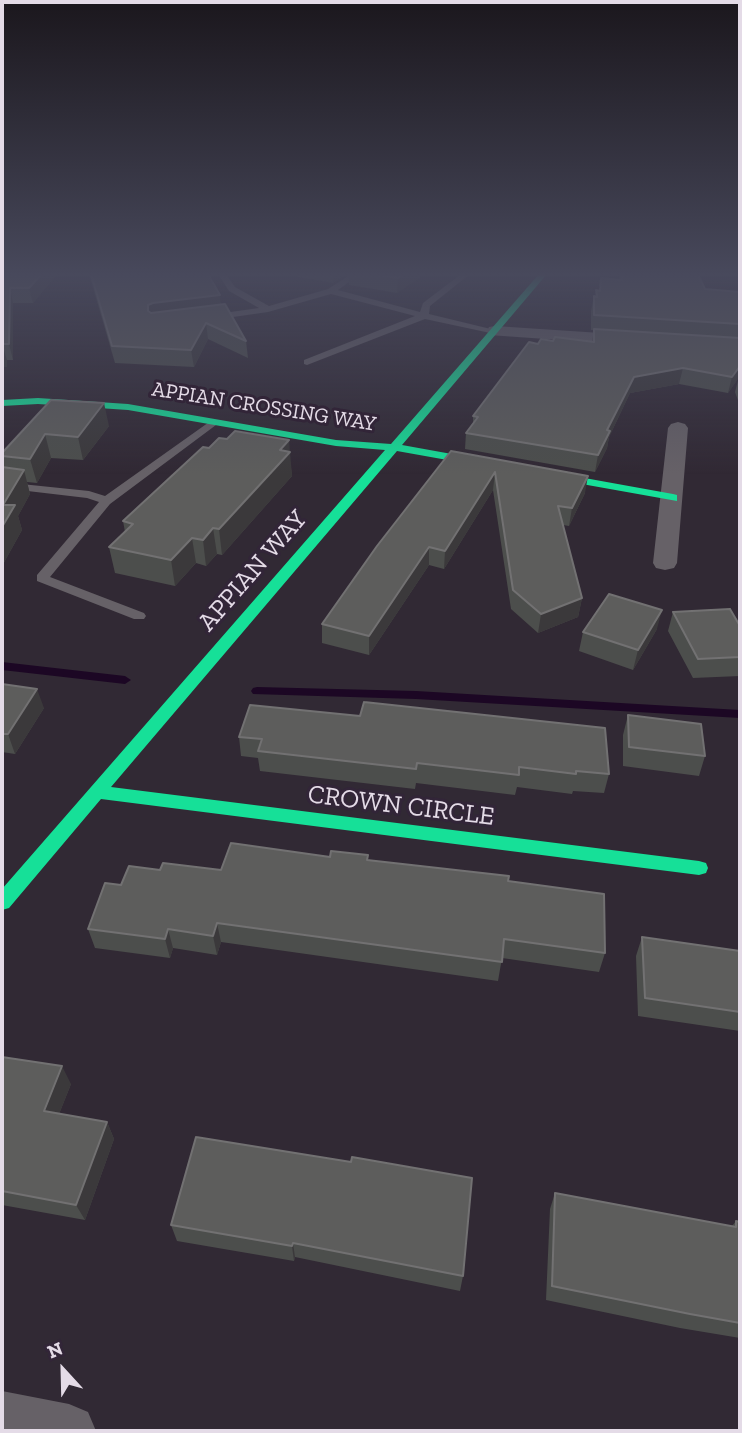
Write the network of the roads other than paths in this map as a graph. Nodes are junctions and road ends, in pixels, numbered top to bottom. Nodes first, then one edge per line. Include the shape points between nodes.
1 (361, 341) edge
2 (486, 341) edge
3 (307, 362) dead end
4 (2, 403) edge
5 (212, 424) junction
6 (678, 428) dead end
7 (393, 447) junction
8 (2, 485) edge
9 (673, 498) junction
10 (106, 501) junction
11 (665, 563) dead end
12 (139, 616) dead end
13 (98, 792) junction
14 (699, 868) dead end
15 (2, 902) edge
16 (2, 1418) edge
17 (69, 1431) edge

1 - 3 lane
2 - 7 street, APPIAN WAY
4 - 5 street, APPIAN CROSSING WAY via 128,407
5 - 7 street, APPIAN CROSSING WAY
5 - 10 lane
6 - 9 street
7 - 9 street, APPIAN CROSSING WAY
7 - 13 street, APPIAN WAY
8 - 10 lane
9 - 11 street
10 - 12 lane via 42,578
13 - 14 street, CROWN CIRCLE
13 - 15 street, APPIAN WAY
16 - 17 street

